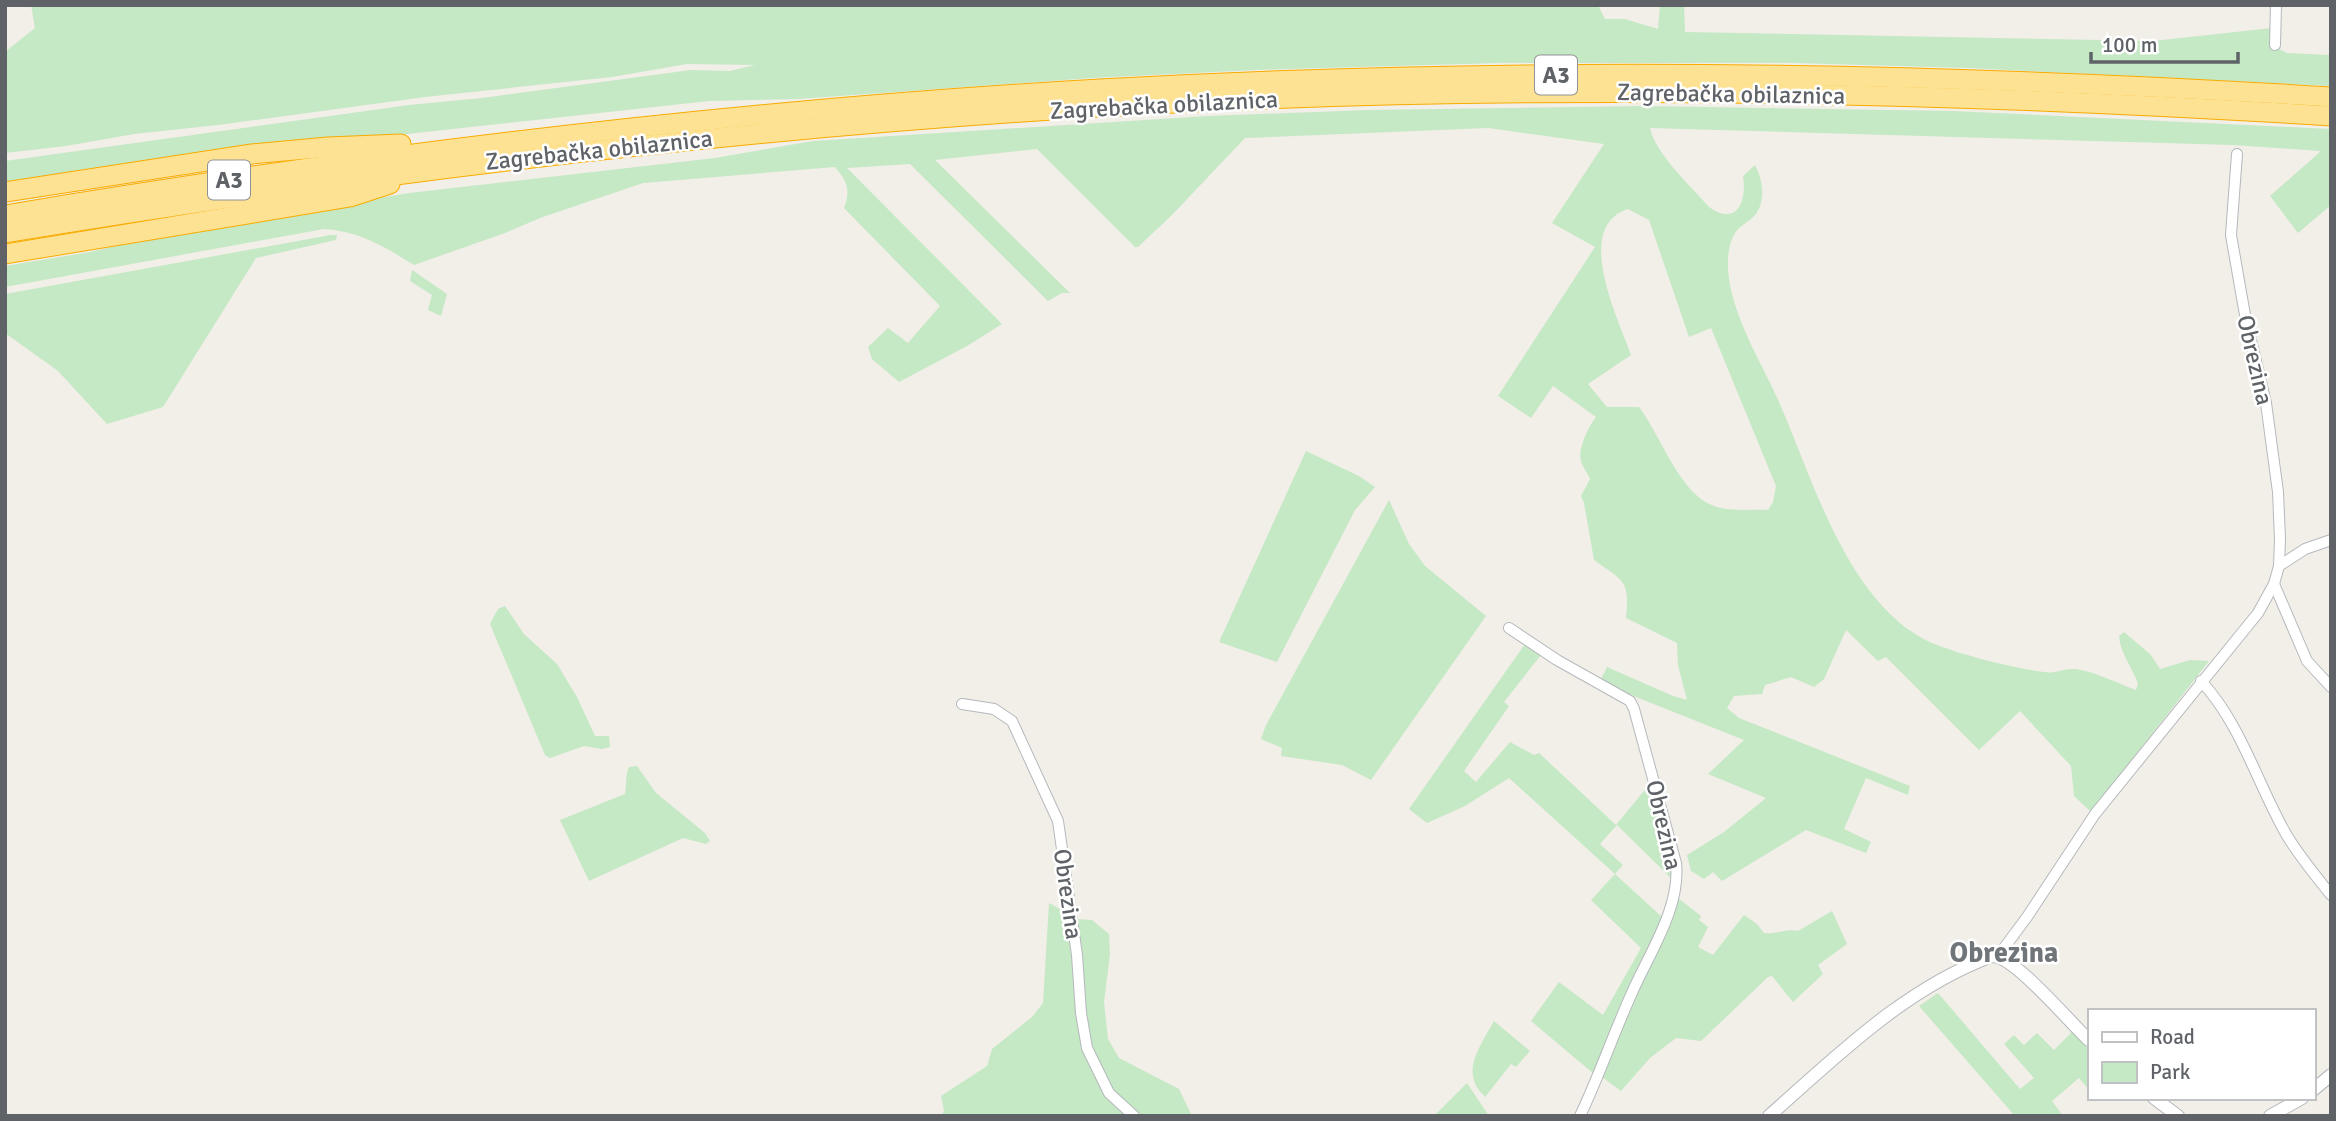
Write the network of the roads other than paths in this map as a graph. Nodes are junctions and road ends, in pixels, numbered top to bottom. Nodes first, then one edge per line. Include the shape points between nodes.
1 (2276, 5) edge
2 (2275, 45) dead end
3 (2331, 97) edge
4 (2331, 116) edge
5 (452, 148) junction
6 (2237, 154) dead end
7 (418, 171) junction
8 (6, 192) edge
9 (5, 215) edge
10 (5, 233) edge
11 (5, 254) edge
12 (2331, 540) edge
13 (2279, 566) junction
14 (2274, 584) junction
15 (1509, 628) dead end
16 (2201, 681) junction
17 (2331, 687) edge
18 (962, 704) dead end
19 (2331, 895) edge
20 (1998, 956) junction
21 (2088, 1039) edge
22 (2331, 1075) edge
23 (2315, 1088) edge
24 (2157, 1100) edge
25 (2298, 1100) edge
26 (1134, 1116) edge
27 (1580, 1116) edge
28 (1769, 1116) edge
29 (2178, 1116) edge
30 (2270, 1116) edge

1 - 2 street
3 - 5 highway, Zagrebačka obilaznica / A3 via 1837,76 1443,76 954,99
4 - 7 highway, Zagrebačka obilaznica / A3 via 1840,94 1469,93 951,117 597,149
5 - 8 highway via 437,141 328,146
5 - 9 highway, Zagrebačka obilaznica / A3
6 - 13 street, Obrezina via 2231,235 2273,445
7 - 10 highway, Zagrebačka obilaznica / A3
7 - 11 highway via 408,181 350,197
12 - 13 street
13 - 14 street, Obrezina
14 - 16 street, Obrezina via 2258,613
14 - 17 street via 2307,661
15 - 27 street, Obrezina via 1630,701 1678,876 1663,925
16 - 19 street via 2239,736 2285,833
16 - 20 street, Obrezina via 2095,814
18 - 26 street, Obrezina via 994,709 1012,721 1058,821 1087,1048 1109,1093
20 - 21 street via 2030,980
20 - 28 street via 1922,989
22 - 23 street
24 - 29 street
25 - 30 street

